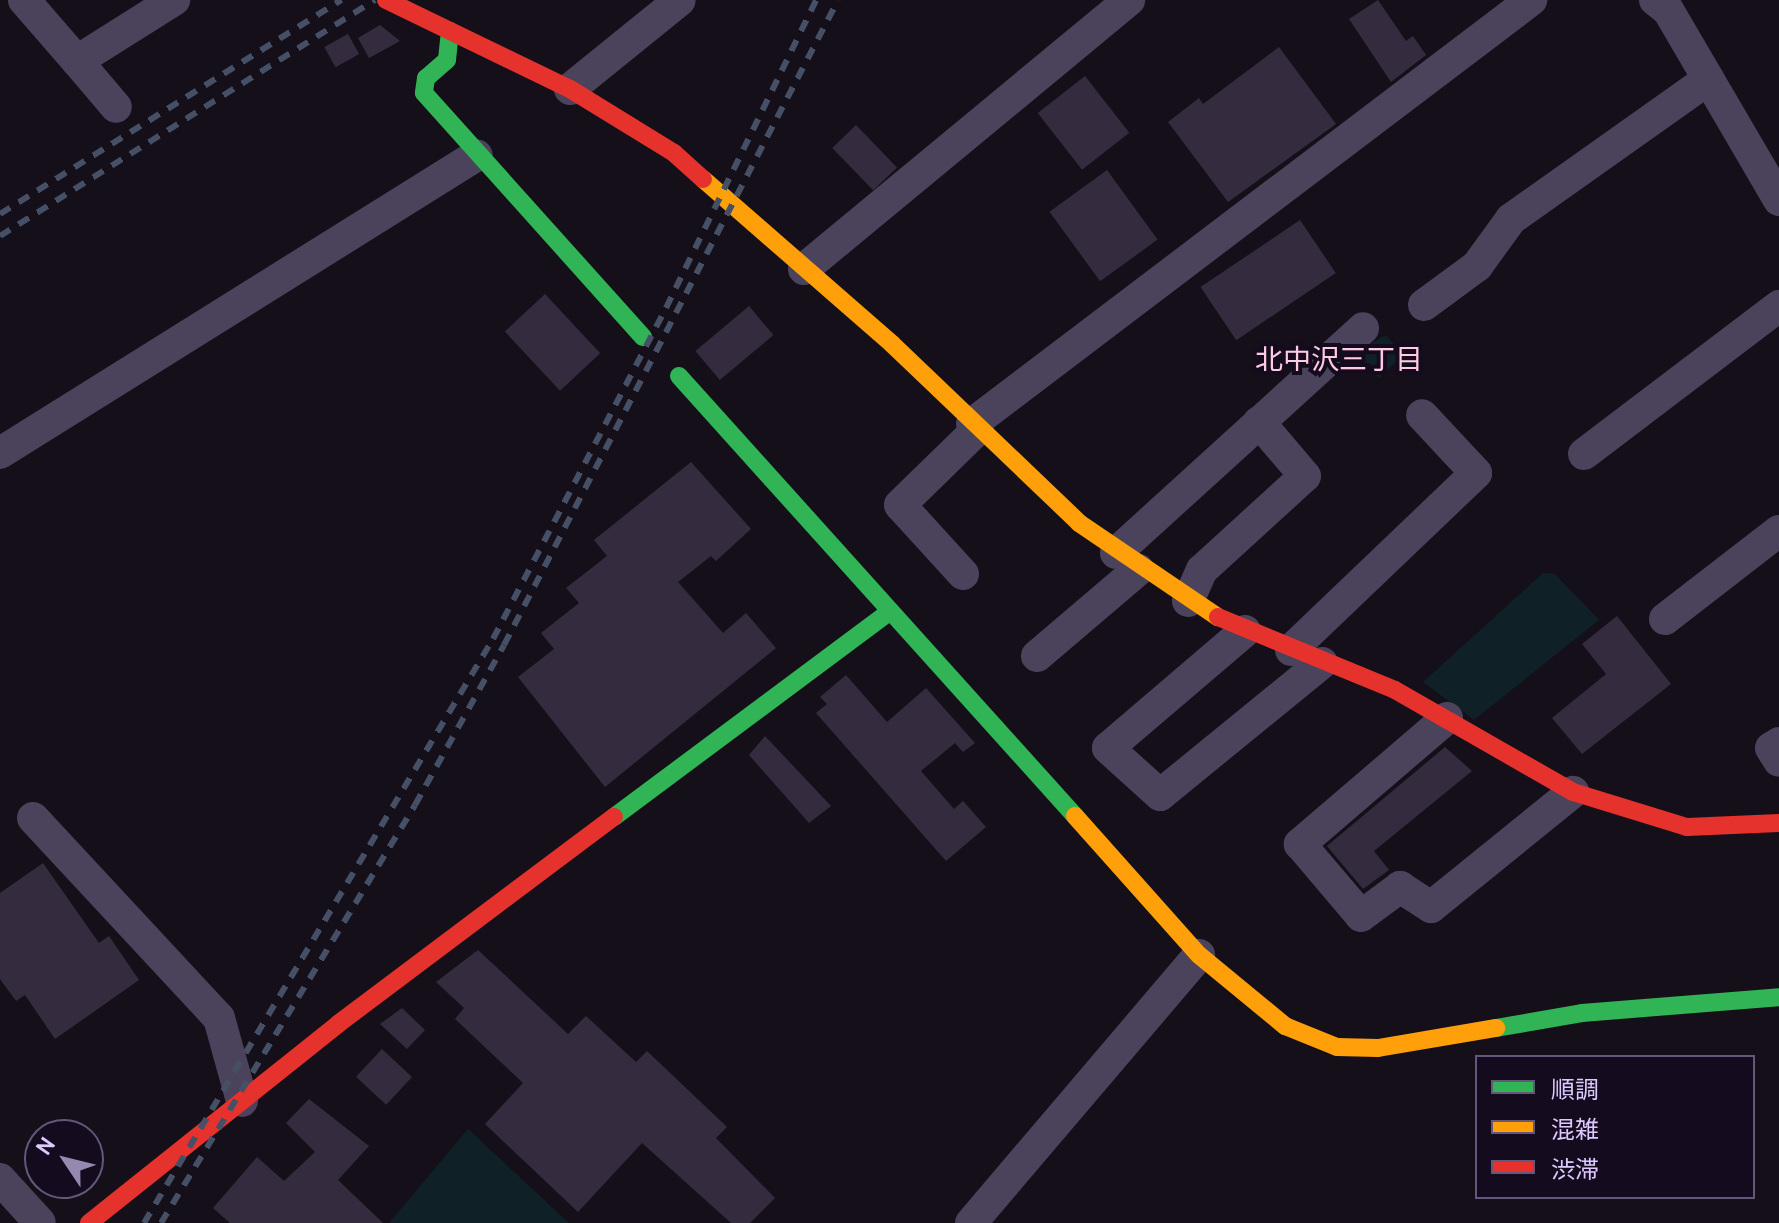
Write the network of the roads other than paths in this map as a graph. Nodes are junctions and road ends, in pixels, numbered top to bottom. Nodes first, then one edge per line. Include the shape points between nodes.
1 (24, 0) edge
2 (174, 0) edge
3 (386, 0) edge
4 (680, 0) edge
5 (1129, 0) edge
6 (1531, 0) edge
7 (1655, 0) edge
8 (450, 31) junction
9 (77, 61) junction
10 (1709, 79) junction
11 (570, 89) junction
12 (116, 107) dead end
13 (477, 155) junction
14 (1779, 200) edge
15 (804, 269) junction
16 (1424, 305) dead end
17 (1779, 306) edge
18 (1363, 328) dead end
19 (643, 337) dead end
20 (679, 376) dead end
21 (1422, 415) dead end
22 (1259, 422) junction
23 (975, 427) junction
24 (0, 453) edge
25 (1584, 454) dead end
26 (1779, 531) edge
27 (1127, 561) junction
28 (963, 574) dead end
29 (1188, 601) junction
30 (890, 611) junction
31 (1665, 619) dead end
32 (1245, 631) junction
33 (1291, 650) junction
34 (1037, 656) dead end
35 (1322, 663) junction
36 (1447, 718) junction
37 (1779, 743) edge
38 (1779, 761) edge
39 (1573, 792) junction
40 (33, 818) dead end
41 (1779, 823) edge
42 (1199, 955) junction
43 (1779, 997) edge
44 (242, 1101) junction
45 (0, 1179) edge
46 (40, 1223) edge
47 (89, 1223) edge
48 (971, 1223) edge

1 - 9 street
2 - 9 street
3 - 8 street
4 - 11 street
5 - 15 street
6 - 23 street
7 - 10 street via 1668,10
8 - 11 street
8 - 13 street via 447,60 426,78 424,93
9 - 12 street
10 - 14 street
10 - 16 street via 1511,219 1477,266
11 - 15 street via 674,153
13 - 19 street
13 - 24 street
15 - 23 street
17 - 25 street
18 - 22 street
20 - 30 street
21 - 33 street via 1476,473
22 - 27 street
22 - 29 street via 1305,476 1202,570
23 - 27 street
23 - 28 street via 900,505
26 - 31 street
27 - 29 street
27 - 34 street
29 - 32 street
30 - 42 street
30 - 44 street
32 - 33 street
32 - 35 street via 1108,748 1160,795
33 - 35 street
35 - 36 street
36 - 39 street
36 - 39 street via 1300,844 1361,916 1400,887 1431,907
37 - 38 street via 1771,748
39 - 41 street via 1687,827
40 - 44 street via 219,1018
42 - 43 street via 1285,1026 1337,1047 1439,1042 1582,1013
42 - 48 street
44 - 47 street
45 - 46 street

